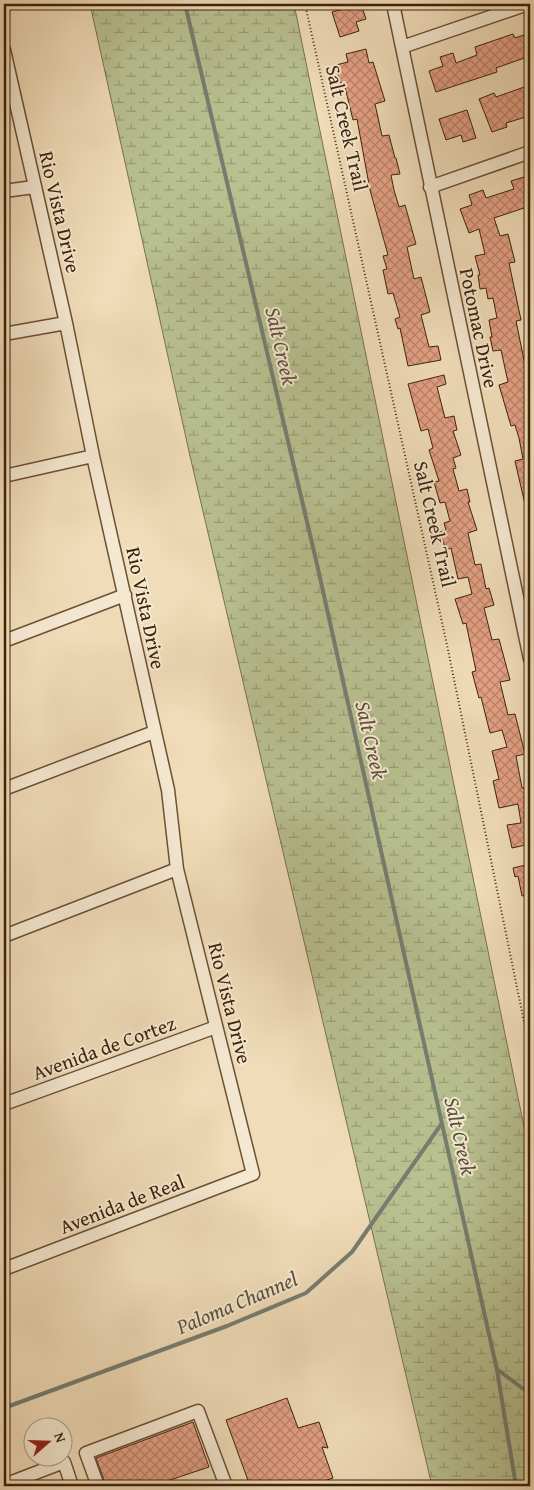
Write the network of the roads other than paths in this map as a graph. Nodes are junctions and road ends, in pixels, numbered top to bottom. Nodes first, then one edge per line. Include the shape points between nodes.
1 (393, 4) edge
2 (528, 4) edge
3 (402, 47) junction
4 (4, 50) edge
5 (530, 152) edge
6 (34, 187) junction
7 (430, 187) junction
8 (4, 191) edge
9 (66, 323) junction
10 (4, 334) edge
11 (93, 456) junction
12 (4, 476) edge
13 (125, 596) junction
14 (4, 641) edge
15 (530, 659) edge
16 (154, 732) junction
17 (4, 789) edge
18 (177, 869) junction
19 (4, 936) edge
20 (216, 1027) junction
21 (4, 1104) edge
22 (253, 1174) joint
23 (4, 1269) edge
24 (4, 1485) edge
25 (221, 1485) edge
26 (72, 1486) edge
27 (98, 1486) edge

1 - 3 street, Potomac Drive
2 - 3 street
3 - 7 street, Potomac Drive
4 - 6 street, Rio Vista Drive
5 - 7 street
6 - 8 street
6 - 9 street, Rio Vista Drive
7 - 15 street, Potomac Drive
9 - 10 street
9 - 11 street, Rio Vista Drive
11 - 12 street
11 - 13 street, Rio Vista Drive
13 - 14 street
13 - 16 street, Rio Vista Drive
16 - 17 street
16 - 18 street, Rio Vista Drive via 168,790
18 - 19 street
18 - 20 street, Rio Vista Drive
20 - 21 street, Avenida de Cortez
20 - 22 street, Rio Vista Drive
22 - 23 street, Avenida de Real
24 - 26 street via 64,1462
25 - 27 street via 198,1411 86,1453

